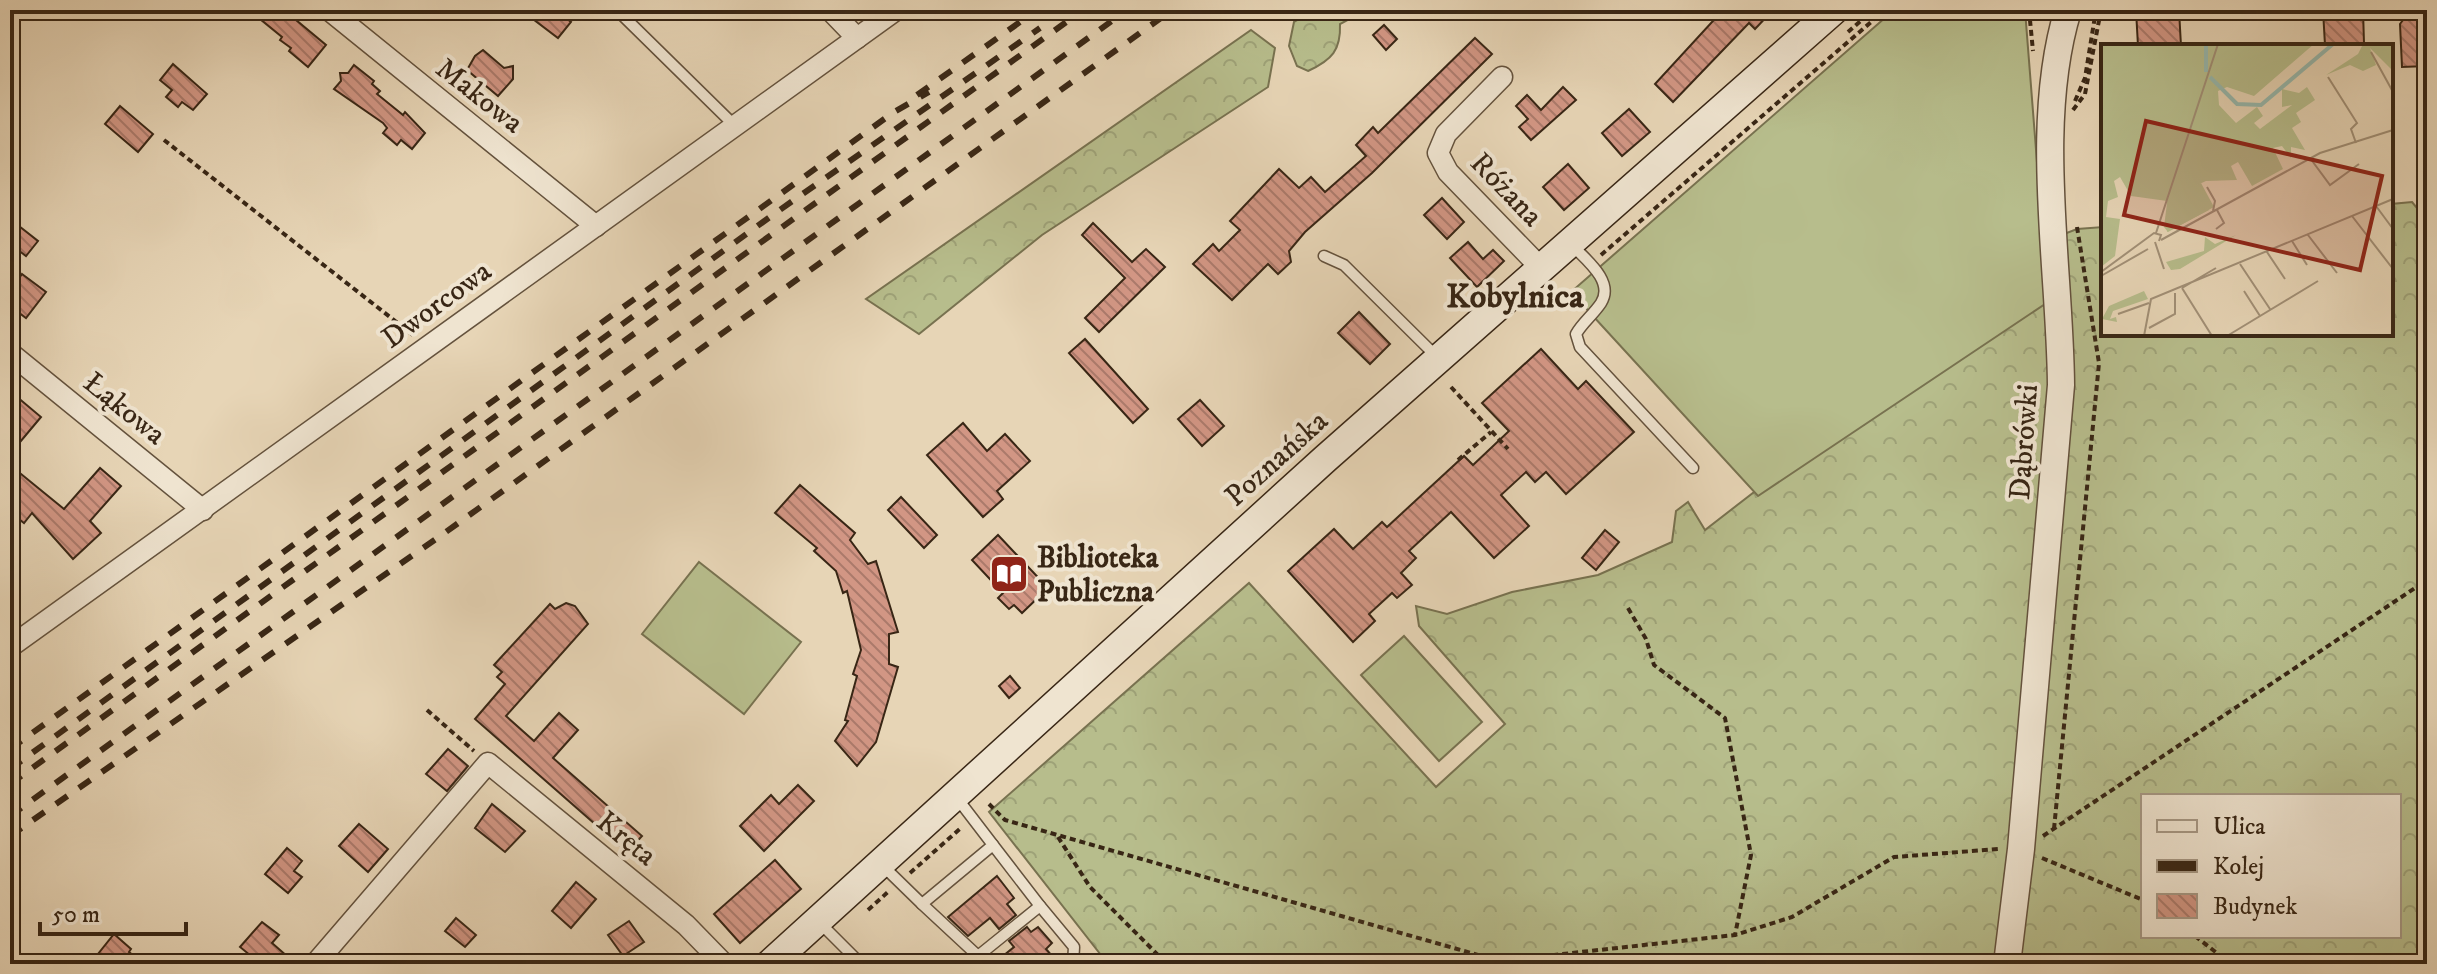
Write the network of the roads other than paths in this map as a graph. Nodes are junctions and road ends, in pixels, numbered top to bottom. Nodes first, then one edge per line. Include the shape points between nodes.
1 (329, 10) edge
2 (617, 10) edge
3 (830, 10) edge
4 (896, 10) edge
5 (1834, 10) edge
6 (2054, 10) edge
7 (2068, 10) edge
8 (857, 38) junction
9 (2058, 39) junction
10 (1502, 77) dead end
11 (735, 126) junction
12 (596, 226) junction
13 (1570, 242) junction
14 (1324, 256) dead end
15 (1541, 268) junction
16 (10, 353) edge
17 (1439, 359) junction
18 (1693, 468) dead end
19 (203, 510) junction
20 (10, 647) edge
21 (955, 795) junction
22 (993, 845) junction
23 (890, 873) junction
24 (922, 904) junction
25 (1040, 906) junction
26 (817, 920) junction
27 (978, 956) junction
28 (315, 964) edge
29 (724, 964) edge
30 (770, 964) edge
31 (861, 964) edge
32 (986, 964) edge
33 (1073, 964) edge
34 (2007, 964) edge

1 - 12 street, Makowa
2 - 11 lane
3 - 8 street
4 - 8 street, Dworcowa
5 - 13 main road, Poznańska
6 - 9 street, Dąbrówki
7 - 9 street, Dąbrówki
8 - 11 street, Dworcowa
9 - 34 street, Dąbrówki via 2050,134 2061,385
10 - 15 street, Różana via 1446,134 1438,153 1448,172
11 - 12 street, Dworcowa
12 - 19 street, Dworcowa
13 - 15 main road, Poznańska
13 - 18 lane via 1605,288 1604,299 1576,334 1580,347
14 - 17 lane via 1344,265
15 - 17 main road, Poznańska
16 - 19 street, Łąkowa
17 - 21 main road, Poznańska
19 - 20 street, Dworcowa
21 - 22 lane
21 - 23 main road, Poznańska
22 - 24 lane
22 - 25 lane
23 - 24 lane
23 - 26 main road, Poznańska
24 - 27 lane
25 - 27 lane
25 - 33 lane via 1074,947
26 - 30 main road, Poznańska
26 - 31 lane
27 - 32 lane
28 - 29 street, Kręta via 488,763 686,925

